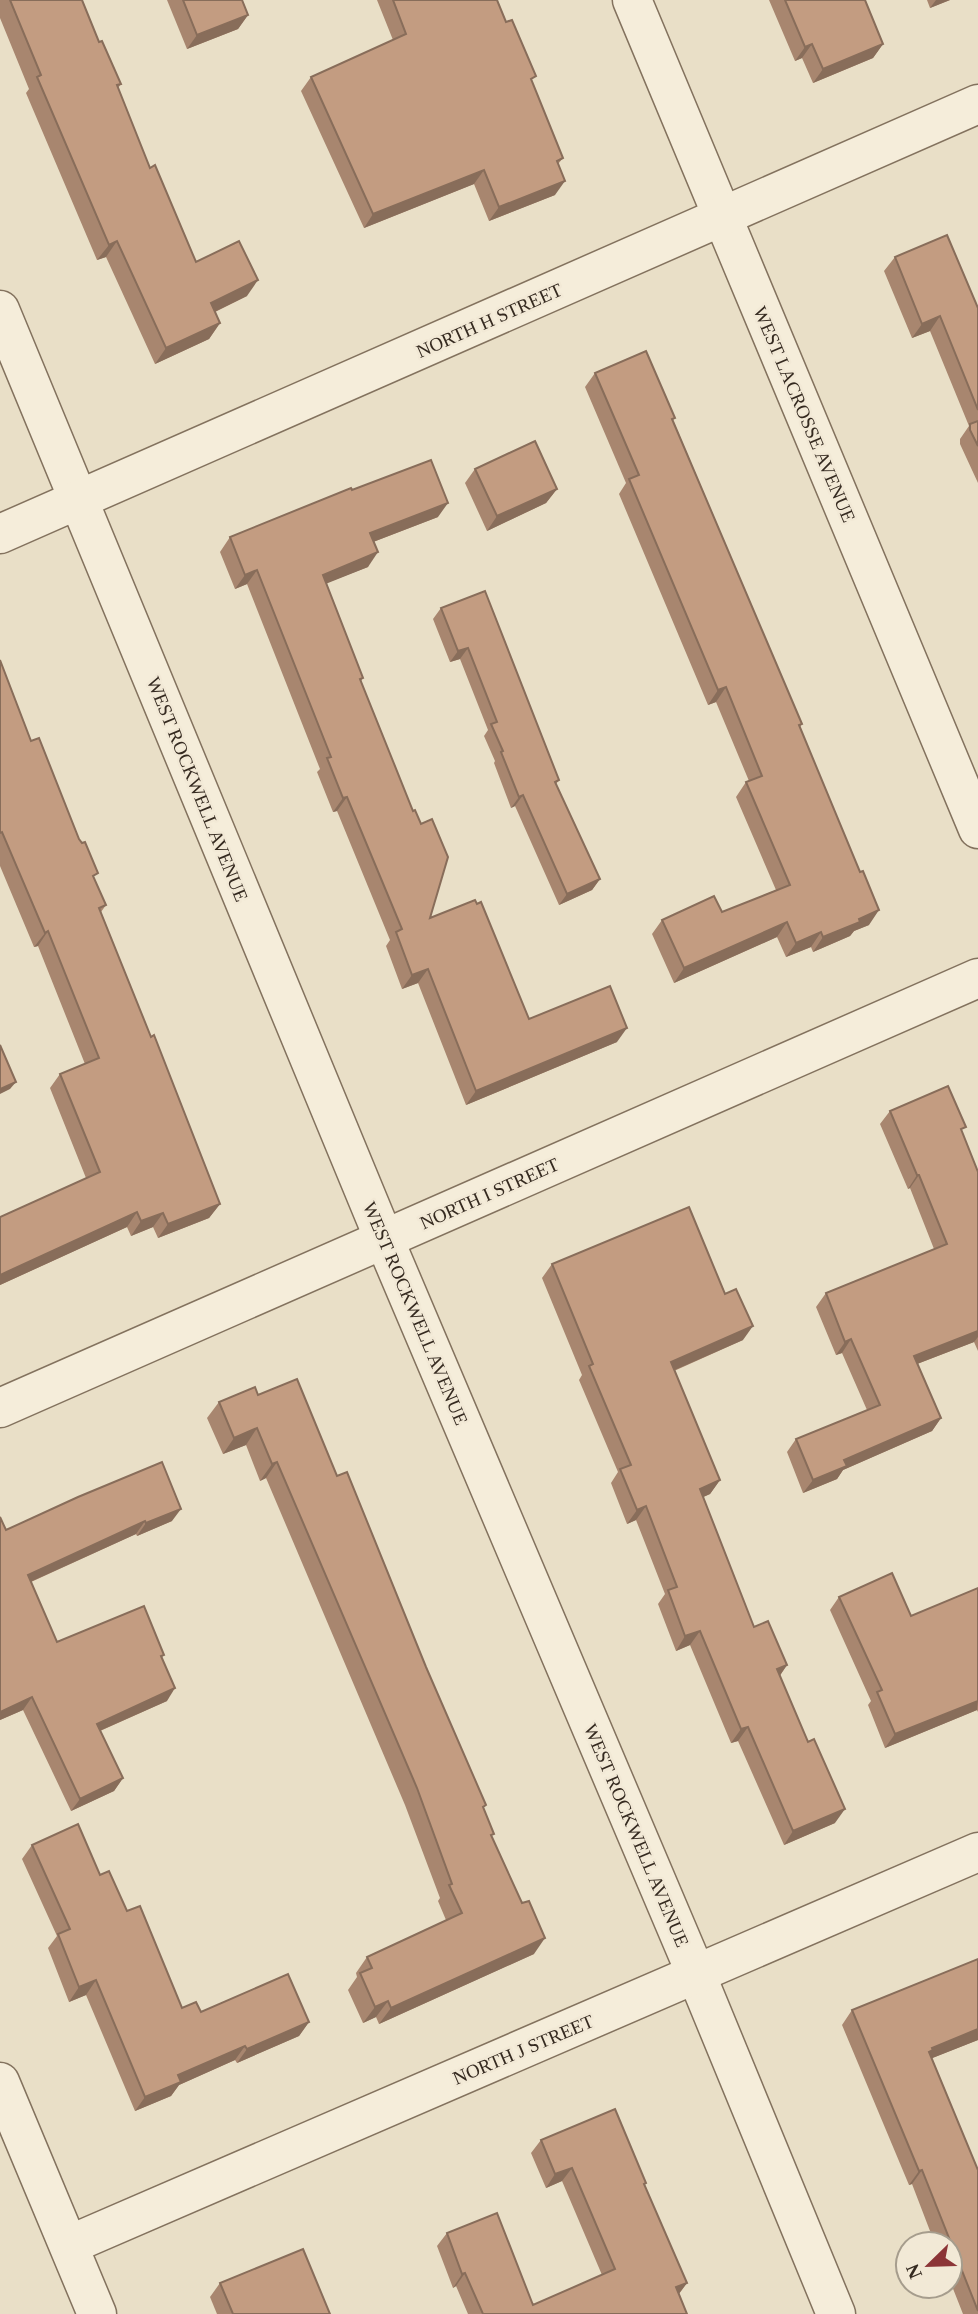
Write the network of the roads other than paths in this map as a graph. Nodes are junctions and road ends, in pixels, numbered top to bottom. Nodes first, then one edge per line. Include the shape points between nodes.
1 (632, 0) edge
2 (978, 104) edge
3 (723, 218) junction
4 (0, 310) edge
5 (79, 500) junction
6 (0, 534) edge
7 (978, 829) edge
8 (978, 978) edge
9 (384, 1239) junction
10 (0, 1408) edge
11 (978, 1852) edge
12 (696, 1974) junction
13 (0, 2082) edge
14 (69, 2245) junction
15 (97, 2314) edge
16 (836, 2314) edge

1 - 3 street, WEST LACROSSE AVENUE
2 - 3 street, NORTH H STREET
3 - 5 street, NORTH H STREET
3 - 7 street, WEST LACROSSE AVENUE
4 - 5 street, WEST ROCKWELL AVENUE
5 - 6 street, NORTH H STREET
5 - 9 street, WEST ROCKWELL AVENUE
8 - 9 street, NORTH I STREET
9 - 10 street, NORTH I STREET
9 - 12 street, WEST ROCKWELL AVENUE
11 - 12 street, NORTH J STREET
12 - 14 street, NORTH J STREET
12 - 16 street, WEST ROCKWELL AVENUE
13 - 14 street
14 - 15 street

